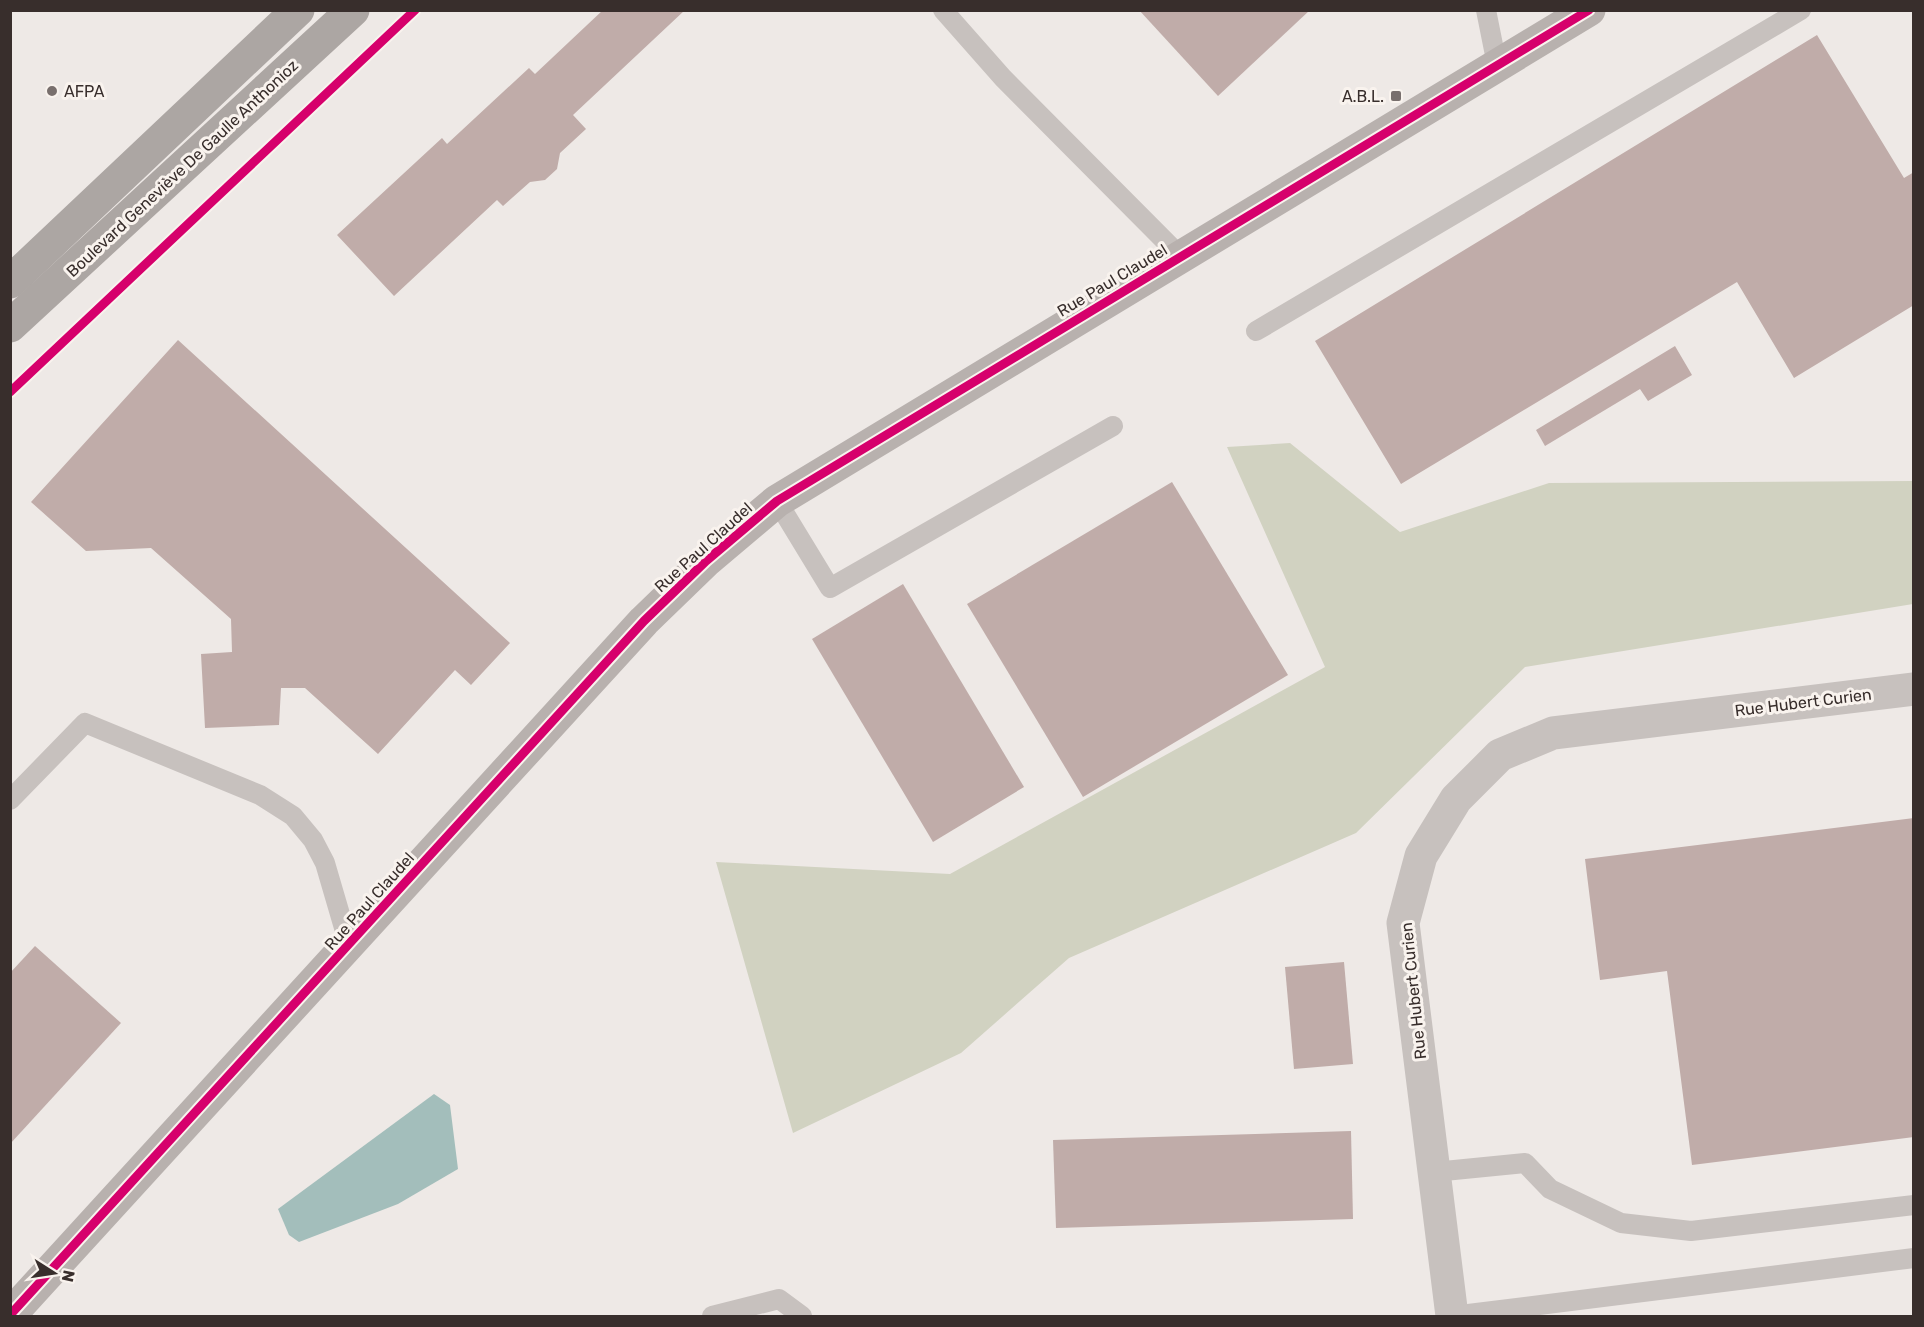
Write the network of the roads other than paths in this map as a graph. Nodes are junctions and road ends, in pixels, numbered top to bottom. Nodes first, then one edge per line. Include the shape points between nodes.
1 (298, 10) edge
2 (353, 10) edge
3 (943, 10) edge
4 (1486, 10) edge
5 (1589, 10) edge
6 (1801, 10) edge
7 (1497, 65) junction
8 (1180, 256) junction
9 (10, 282) edge
10 (10, 326) edge
11 (1256, 331) dead end
12 (1113, 426) dead end
13 (777, 501) junction
14 (1914, 689) edge
15 (10, 800) edge
16 (349, 945) junction
17 (1434, 1172) junction
18 (1914, 1205) edge
19 (1914, 1258) edge
20 (10, 1315) edge
21 (1452, 1316) edge
22 (712, 1317) edge
23 (802, 1317) edge

1 - 9 main road, Boulevard Geneviève De Gaulle Anthonioz
2 - 10 main road, Boulevard Geneviève De Gaulle Anthonioz
3 - 8 lane via 1003,78
4 - 7 lane
5 - 7 street, Rue Paul Claudel
6 - 11 lane
7 - 8 street, Rue Paul Claudel
8 - 13 street, Rue Paul Claudel
12 - 13 lane via 830,588
13 - 16 street, Rue Paul Claudel via 706,561 644,621
14 - 17 street, Rue Hubert Curien via 1552,733 1500,755 1456,799 1420,856 1403,923
15 - 16 lane via 85,723 260,795 293,816 313,840 325,863
16 - 20 street, Rue Paul Claudel
17 - 18 lane via 1524,1163 1550,1189 1621,1224 1691,1231
17 - 21 street, Rue Hubert Curien
19 - 21 lane
22 - 23 lane via 779,1299

